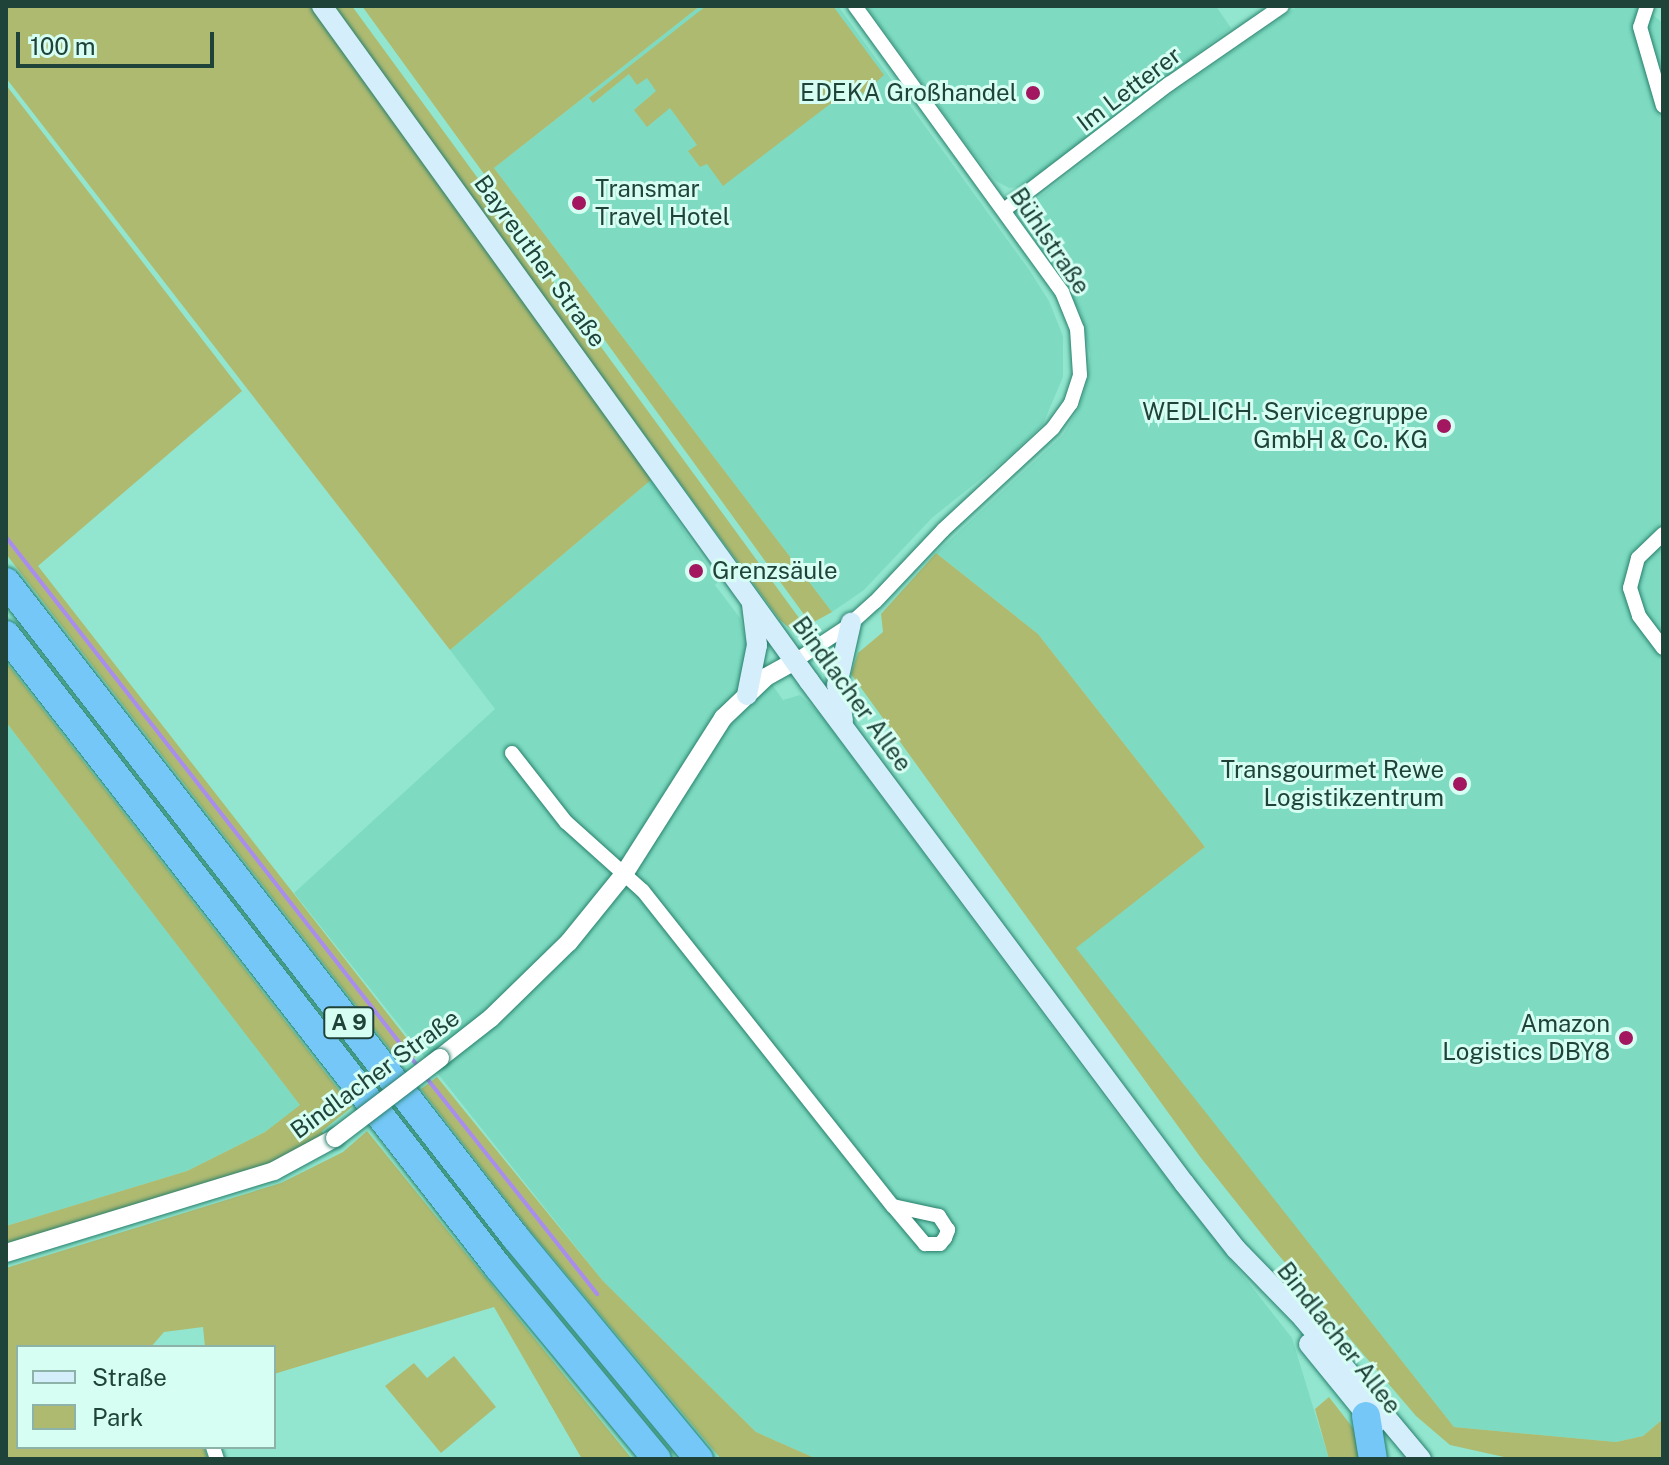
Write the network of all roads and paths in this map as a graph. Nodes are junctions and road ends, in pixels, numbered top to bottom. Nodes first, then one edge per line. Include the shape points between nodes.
1 (322, 6) edge
2 (855, 6) edge
3 (1282, 6) edge
4 (1647, 6) edge
5 (1663, 106) edge
6 (1004, 210) junction
7 (1663, 534) edge
8 (713, 548) joint
9 (6, 582) edge
10 (751, 600) junction
11 (851, 623) junction
12 (6, 635) edge
13 (1663, 648) edge
14 (795, 661) junction
15 (747, 695) junction
16 (845, 728) junction
17 (512, 753) dead end
18 (624, 874) junction
19 (893, 1206) dead end
20 (6, 1253) edge
21 (1374, 1413) junction
22 (657, 1459) edge
23 (699, 1459) edge
24 (1373, 1459) edge
25 (1403, 1459) edge
26 (1421, 1459) edge
27 (1440, 1459) edge

1 - 8 main road, Bayreuther Straße
2 - 6 street, Bühlstraße
3 - 6 street, Im Letterer
4 - 5 street via 1640,27
6 - 11 street, Bühlstraße via 1072,310 1081,353 1071,403 1053,428
7 - 13 street via 1638,558 1630,588 1639,616
8 - 10 main road, Bindlacher Allee
9 - 23 highway, A 9 via 516,1238
10 - 14 main road, Bindlacher Allee
10 - 15 main road via 757,645
11 - 14 street, Bühlstraße
11 - 16 main road via 837,685
12 - 22 highway, A 9 via 498,1267
14 - 15 street, Bindlacher Straße
14 - 16 main road, Bindlacher Allee
15 - 18 street, Bindlacher Straße via 723,718
16 - 21 main road, Bindlacher Allee via 1236,1249
17 - 18 street via 566,822
18 - 19 street
18 - 20 street, Bindlacher Straße, bridge via 535,978 440,1058 301,1159
21 - 24 highway
21 - 25 main road, Bindlacher Allee
21 - 26 main road
21 - 27 main road

